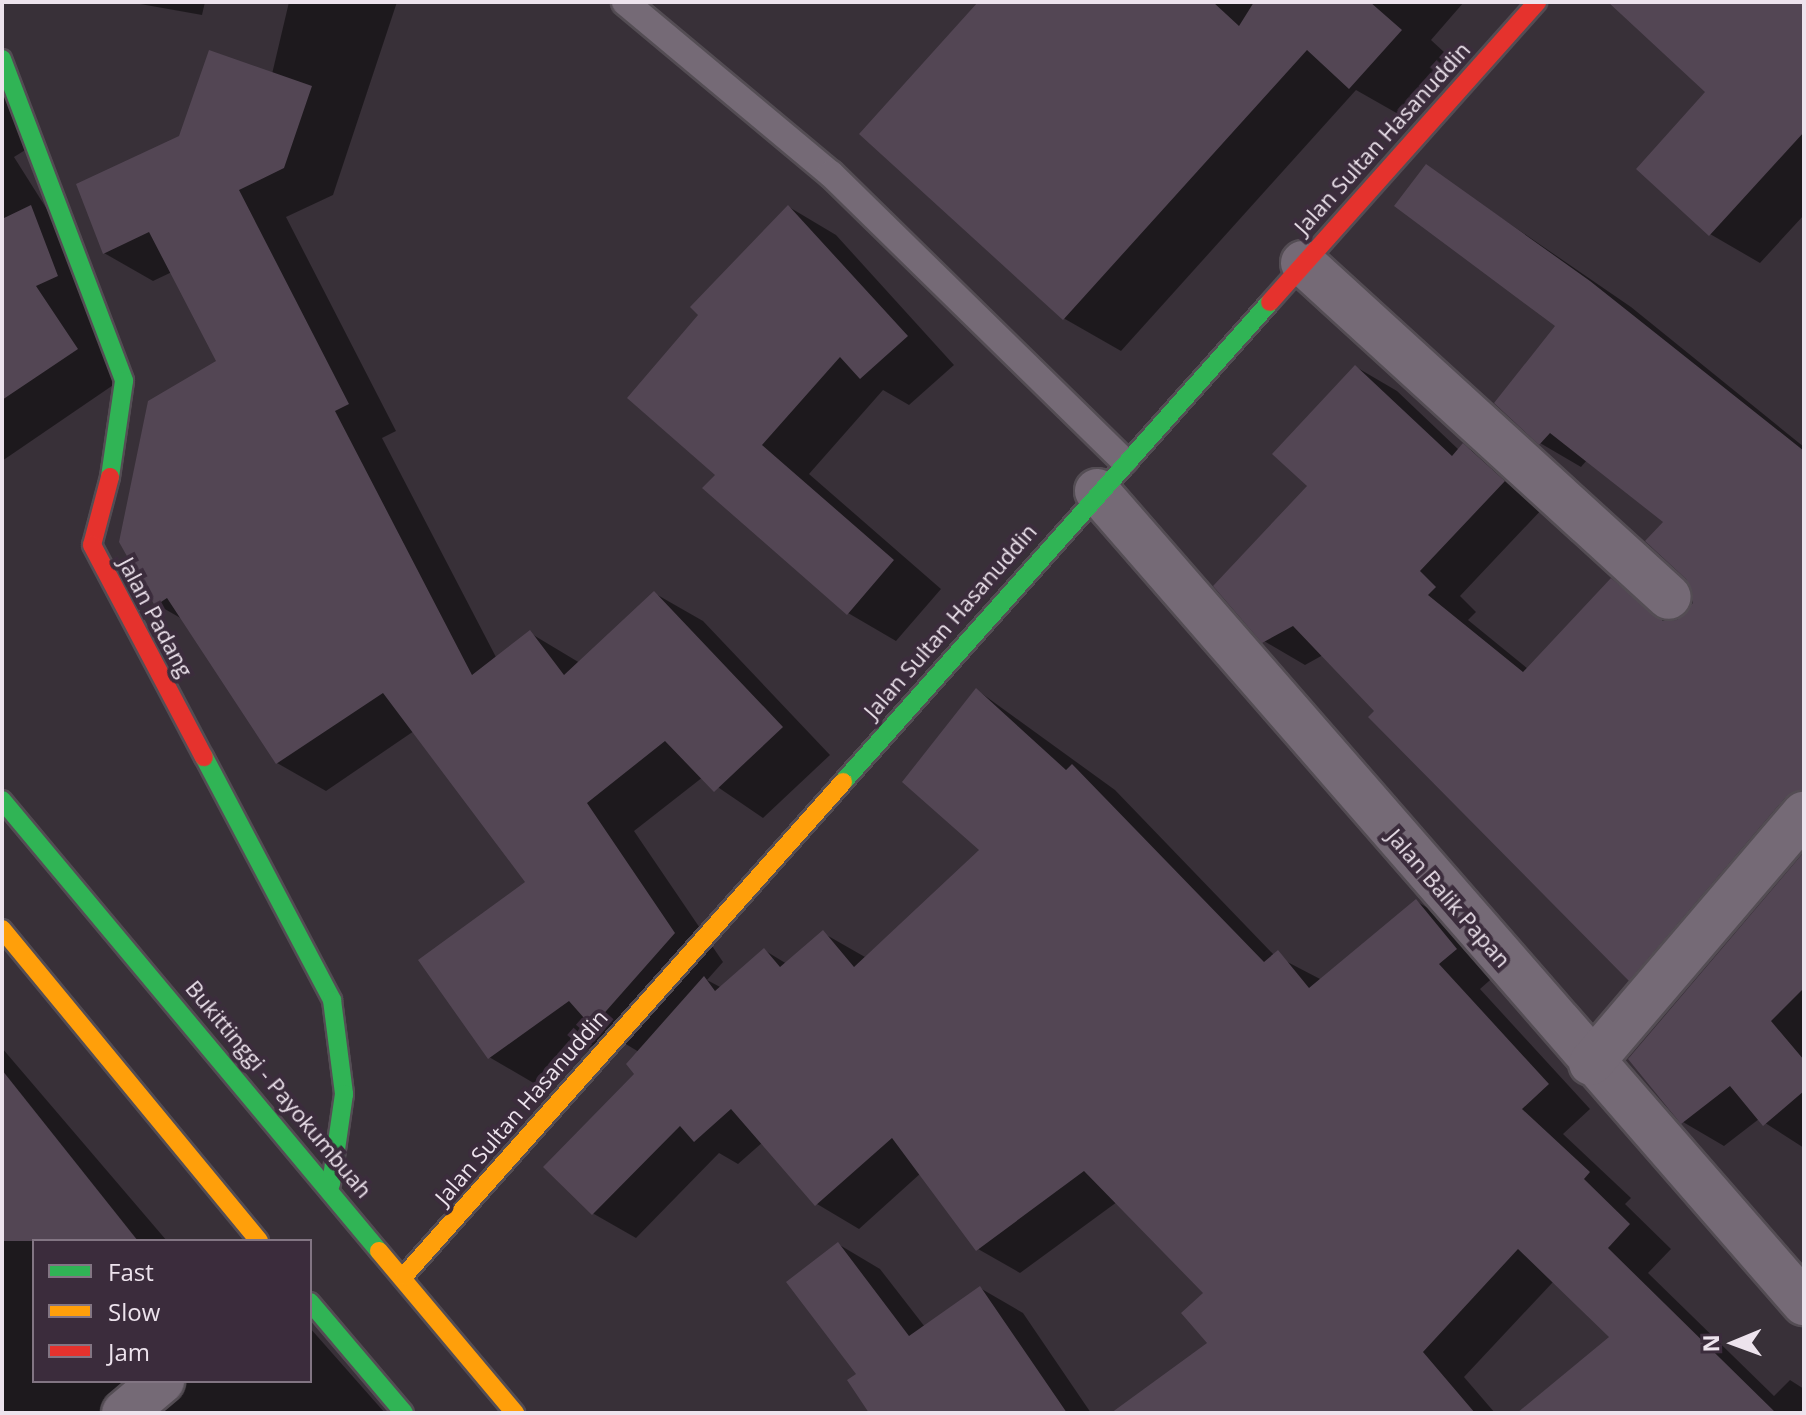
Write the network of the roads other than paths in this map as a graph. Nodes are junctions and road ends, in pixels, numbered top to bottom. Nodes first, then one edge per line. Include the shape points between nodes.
1 (625, 2) edge
2 (1537, 2) edge
3 (2, 59) edge
4 (1303, 263) junction
5 (1111, 476) junction
6 (1669, 597) dead end
7 (2, 800) edge
8 (1804, 814) edge
9 (2, 929) edge
10 (1591, 1063) junction
11 (331, 1184) junction
12 (257, 1239) edge
13 (404, 1276) junction
14 (1804, 1303) edge
15 (312, 1304) edge
16 (160, 1383) edge
17 (124, 1413) edge
18 (404, 1413) edge
19 (515, 1413) edge

1 - 5 lane via 831,174
2 - 4 main road, Jalan Sultan Hasanuddin
3 - 11 main road, Jalan Padang via 124,381 120,438 92,545 332,1000 344,1094
4 - 5 main road, Jalan Sultan Hasanuddin
4 - 6 street
5 - 10 street, Jalan Balik Papan
5 - 13 main road, Jalan Sultan Hasanuddin
7 - 11 main road, Bukittinggi - Payokumbuah
8 - 10 street
9 - 12 main road
10 - 14 street, Jalan Balik Papan
11 - 13 main road, Bukittinggi - Payokumbuah
13 - 19 main road, Bukittinggi - Payokumbuah
15 - 18 main road
16 - 17 street

